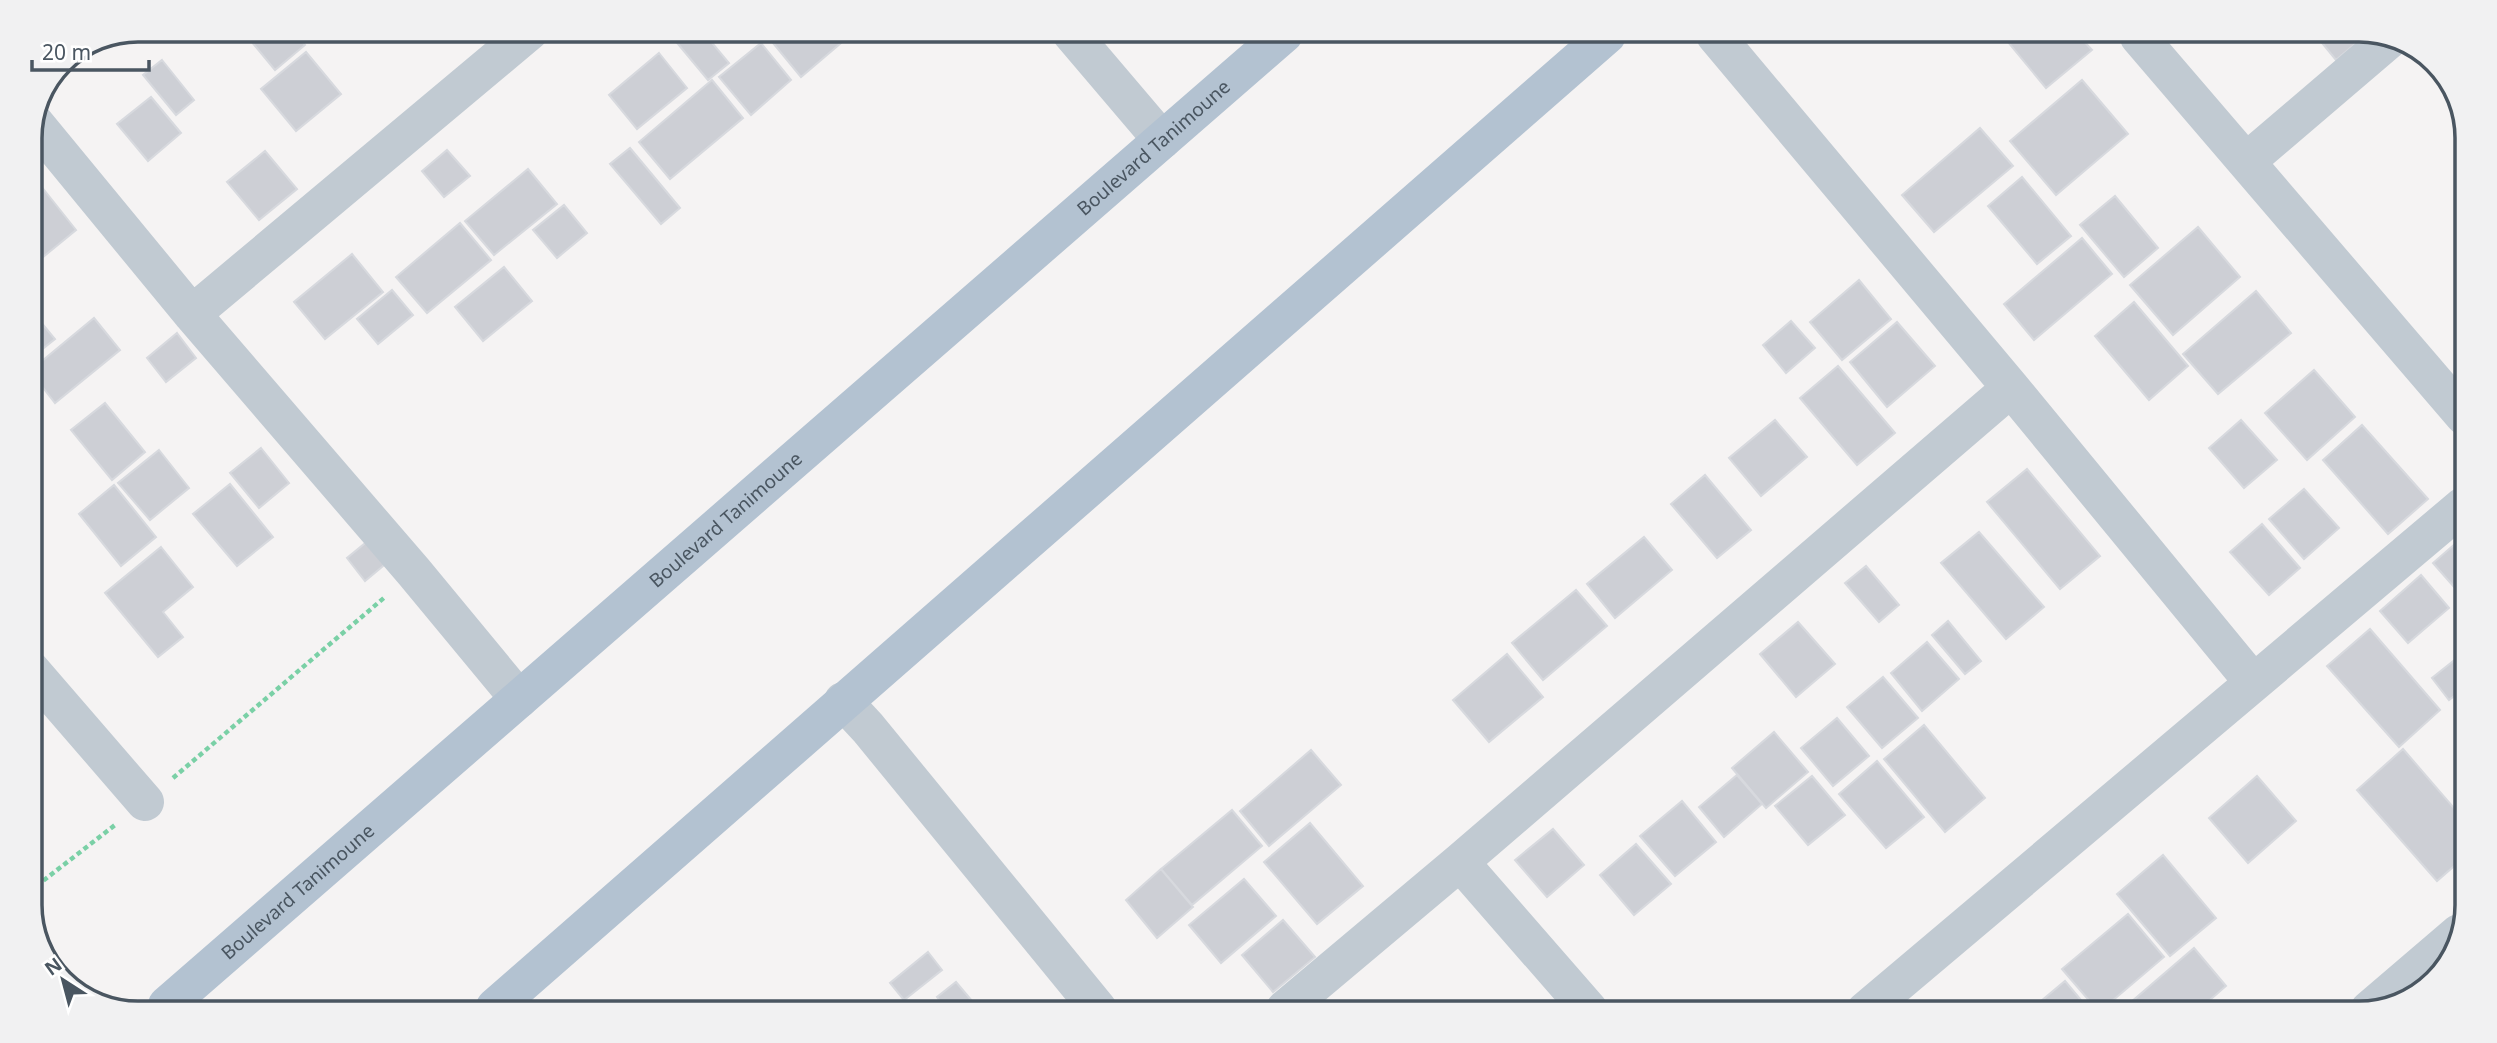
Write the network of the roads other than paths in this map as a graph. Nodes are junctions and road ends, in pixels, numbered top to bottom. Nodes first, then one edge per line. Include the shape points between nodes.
1 (517, 42) edge
2 (1079, 42) edge
3 (1275, 42) edge
4 (1598, 42) edge
5 (1721, 42) edge
6 (2143, 42) edge
7 (2383, 45) edge
8 (42, 132) edge
9 (1161, 140) junction
10 (2247, 161) junction
11 (192, 314) junction
12 (2011, 388) junction
13 (2455, 405) edge
14 (2455, 513) edge
15 (42, 682) edge
16 (2253, 682) junction
17 (519, 699) junction
18 (843, 701) junction
19 (145, 802) road end
20 (1460, 862) junction
21 (2448, 943) edge
22 (2384, 997) edge
23 (172, 1001) edge
24 (510, 1001) edge
25 (1091, 1001) edge
26 (1295, 1001) edge
27 (1581, 1001) edge
28 (1878, 1001) edge

1 - 11 street
2 - 9 street
3 - 9 main road, Boulevard Tanimoune
4 - 18 main road
5 - 12 street
6 - 10 street
7 - 10 street
8 - 11 street
9 - 17 main road, Boulevard Tanimoune
10 - 13 street
11 - 17 street
12 - 16 street
12 - 20 street
14 - 16 street
15 - 19 street
16 - 28 street
17 - 23 main road, Boulevard Tanimoune
18 - 24 main road
18 - 25 street
20 - 26 street
20 - 27 street
21 - 22 street

